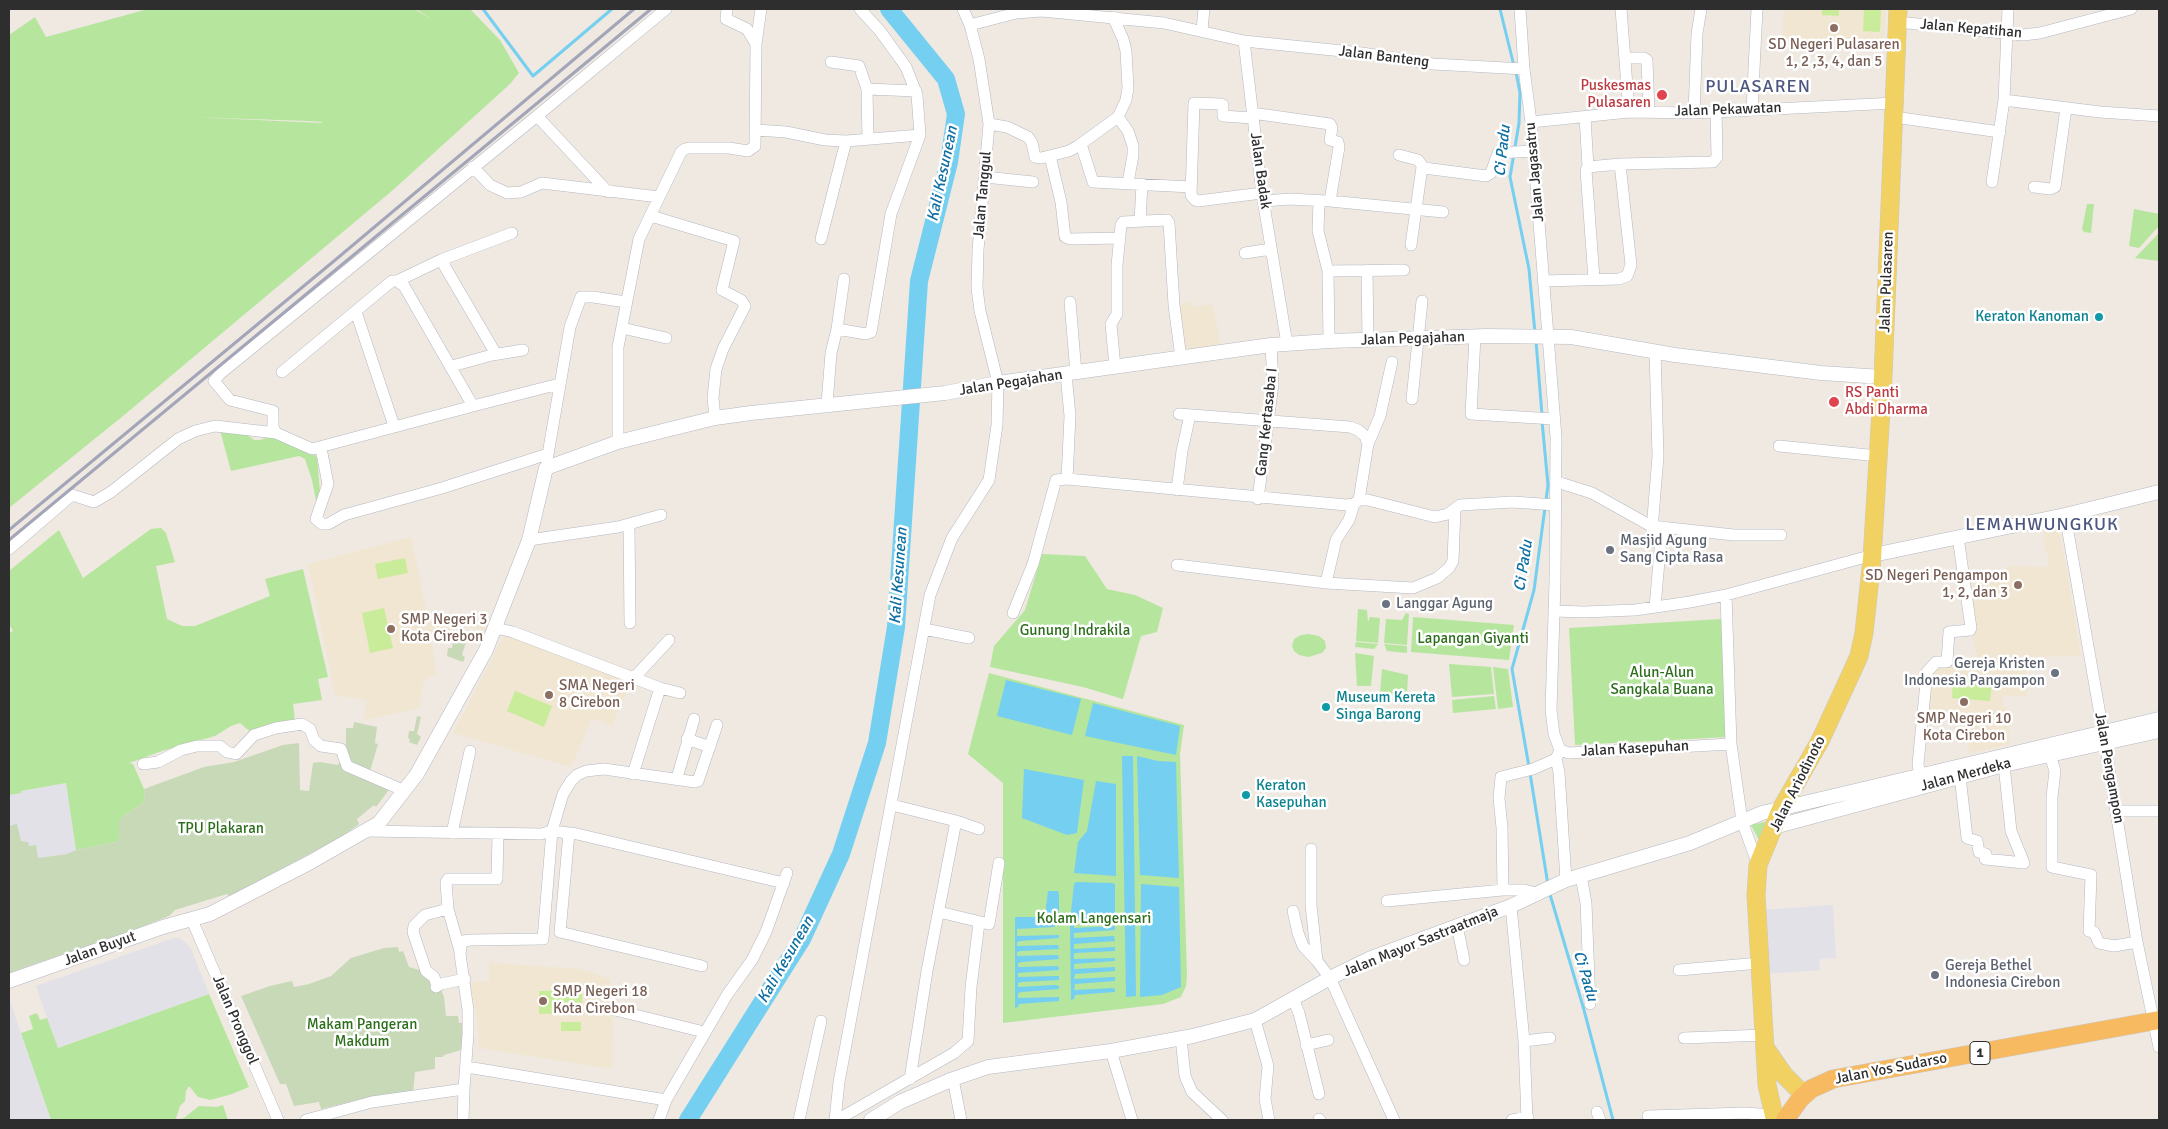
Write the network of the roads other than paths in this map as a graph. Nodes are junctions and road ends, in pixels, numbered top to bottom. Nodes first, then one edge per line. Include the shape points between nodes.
1 (666, 9) edge
2 (727, 9) edge
3 (761, 9) edge
4 (860, 9) edge
5 (963, 9) edge
6 (1204, 9) edge
7 (1520, 9) edge
8 (1621, 9) edge
9 (1701, 9) edge
10 (1757, 9) edge
11 (2008, 9) edge
12 (2131, 9) edge
13 (1057, 11) edge
14 (2108, 12) edge
15 (1140, 15) edge
16 (1898, 15) edge
17 (1113, 17) junction
18 (970, 25) junction
19 (1202, 30) junction
20 (2007, 34) junction
21 (1244, 41) junction
22 (756, 44) junction
23 (1625, 58) junction
24 (832, 62) dead end
25 (1521, 70) junction
26 (867, 89) junction
27 (916, 91) junction
28 (2004, 100) junction
29 (2066, 108) junction
30 (1752, 110) junction
31 (1894, 110) junction
32 (1629, 112) junction
33 (1649, 112) junction
34 (1716, 112) junction
35 (1694, 113) junction
36 (537, 116) junction
37 (1118, 116) junction
38 (1252, 116) junction
39 (2159, 116) edge
40 (1585, 117) junction
41 (1531, 122) junction
42 (989, 124) junction
43 (756, 130) junction
44 (2000, 132) junction
45 (920, 135) junction
46 (868, 138) junction
47 (846, 141) junction
48 (1081, 144) junction
49 (1529, 152) junction
50 (1400, 155) dead end
51 (1050, 156) junction
52 (1620, 164) junction
53 (473, 167) junction
54 (1422, 167) junction
55 (1588, 167) junction
56 (985, 177) junction
57 (1033, 182) dead end
58 (1992, 182) dead end
59 (1128, 183) junction
60 (1142, 184) junction
61 (2034, 186) dead end
62 (1191, 187) junction
63 (608, 192) junction
64 (659, 197) junction
65 (1263, 197) junction
66 (1325, 201) junction
67 (1416, 209) junction
68 (1443, 212) dead end
69 (651, 216) junction
70 (1140, 220) junction
71 (512, 233) dead end
72 (1120, 238) junction
73 (821, 239) dead end
74 (1411, 245) dead end
75 (1271, 249) junction
76 (1245, 253) dead end
77 (441, 260) junction
78 (1367, 270) junction
79 (1404, 270) dead end
80 (1328, 271) junction
81 (844, 279) dead end
82 (1594, 279) junction
83 (397, 281) junction
84 (1543, 281) junction
85 (1422, 300) dead end
86 (626, 302) junction
87 (1070, 302) dead end
88 (356, 312) junction
89 (622, 328) junction
90 (837, 328) junction
91 (1475, 337) junction
92 (1539, 337) junction
93 (666, 338) dead end
94 (1418, 339) junction
95 (1368, 340) junction
96 (1329, 341) junction
97 (1287, 344) junction
98 (1271, 345) junction
99 (523, 350) dead end
100 (1654, 351) junction
101 (496, 354) junction
102 (1181, 358) junction
103 (1392, 362) dead end
104 (452, 366) junction
105 (1115, 367) junction
106 (282, 372) dead end
107 (1071, 374) junction
108 (1883, 377) junction
109 (998, 383) junction
110 (559, 384) junction
111 (1412, 400) dead end
112 (827, 404) junction
113 (473, 406) junction
114 (715, 418) junction
115 (1548, 419) junction
116 (1269, 421) junction
117 (394, 426) junction
118 (276, 434) junction
119 (618, 442) junction
120 (1368, 444) junction
121 (1779, 446) dead end
122 (322, 448) junction
123 (548, 454) junction
124 (1878, 456) junction
125 (546, 468) junction
126 (1067, 479) junction
127 (1556, 482) junction
128 (1177, 490) junction
129 (2159, 492) edge
130 (1258, 498) junction
131 (1356, 502) junction
132 (1553, 505) junction
133 (1455, 509) junction
134 (661, 515) dead end
135 (2065, 515) junction
136 (629, 524) junction
137 (1657, 526) junction
138 (1781, 535) dead end
139 (1958, 537) junction
140 (529, 540) junction
141 (1651, 542) dead end
142 (9, 549) edge
143 (1873, 555) junction
144 (1177, 565) dead end
145 (1326, 583) junction
146 (1726, 595) junction
147 (1655, 607) junction
148 (1554, 611) junction
149 (1013, 613) dead end
150 (630, 623) dead end
151 (496, 628) junction
152 (924, 629) junction
153 (969, 638) dead end
154 (669, 640) dead end
155 (634, 678) junction
156 (660, 688) junction
157 (680, 693) dead end
158 (694, 718) dead end
159 (2159, 719) edge
160 (717, 725) dead end
161 (2159, 730) edge
162 (2104, 738) junction
163 (687, 739) junction
164 (1731, 744) junction
165 (710, 747) junction
166 (2048, 750) junction
167 (470, 751) dead end
168 (1558, 755) junction
169 (144, 764) dead end
170 (2004, 764) junction
171 (1964, 771) junction
172 (633, 774) junction
173 (1920, 775) junction
174 (677, 778) junction
175 (405, 791) junction
176 (892, 805) junction
177 (1781, 809) junction
178 (2159, 810) edge
179 (2116, 812) junction
180 (956, 821) junction
181 (1742, 821) junction
182 (1774, 828) junction
183 (979, 829) dead end
184 (366, 831) junction
185 (552, 831) junction
186 (452, 833) junction
187 (570, 833) junction
188 (498, 834) junction
189 (1311, 849) dead end
190 (999, 863) dead end
191 (1758, 865) junction
192 (1581, 876) junction
193 (1562, 882) junction
194 (1503, 890) junction
195 (1539, 894) junction
196 (1387, 901) dead end
197 (1512, 906) junction
198 (448, 909) junction
199 (1293, 911) dead end
200 (940, 912) junction
201 (192, 920) junction
202 (979, 923) junction
203 (1457, 925) junction
204 (2137, 942) junction
205 (460, 954) junction
206 (1464, 960) dead end
207 (1317, 961) junction
208 (1760, 963) junction
209 (702, 966) dead end
210 (1679, 970) dead end
211 (1330, 978) junction
212 (465, 979) junction
213 (9, 981) edge
214 (1293, 999) junction
215 (1590, 1004) dead end
216 (615, 1010) dead end
217 (1255, 1020) junction
218 (820, 1021) dead end
219 (2156, 1021) edge
220 (704, 1032) junction
221 (1181, 1038) junction
222 (1550, 1038) dead end
223 (1684, 1038) dead end
224 (1328, 1040) dead end
225 (1524, 1041) junction
226 (1765, 1042) junction
227 (1306, 1045) junction
228 (2159, 1047) edge
229 (1111, 1051) junction
230 (467, 1067) junction
231 (910, 1079) junction
232 (953, 1079) junction
233 (464, 1089) junction
234 (1319, 1094) dead end
235 (1804, 1095) junction
236 (666, 1100) junction
237 (1648, 1116) dead end
238 (1527, 1119) edge
239 (1781, 1119) edge
240 (278, 1120) edge
241 (306, 1120) edge
242 (464, 1120) edge
243 (659, 1120) edge
244 (799, 1120) edge
245 (836, 1120) edge
246 (871, 1120) edge
247 (961, 1120) edge
248 (1132, 1120) edge
249 (1222, 1120) edge
250 (1269, 1120) edge
251 (1394, 1120) edge
252 (1512, 1120) edge

1 - 36 street
2 - 22 street via 726,19 747,29
3 - 22 street
4 - 27 street via 906,67
5 - 18 street, Jalan Tanggul
6 - 19 street
7 - 25 street, Jalan Jagasatru
8 - 23 street
9 - 35 street
10 - 30 street
11 - 20 street
12 - 14 street, Jalan Kepatihan
13 - 17 street
13 - 18 street via 1016,13
14 - 20 street, Jalan Kepatihan via 2040,33
15 - 17 street
15 - 19 street
16 - 20 street, Jalan Kepatihan
16 - 31 main road, Jalan Pulasaren
17 - 37 street via 1126,51 1128,88
18 - 42 street, Jalan Tanggul
19 - 21 street
20 - 28 street
21 - 25 street, Jalan Banteng via 1433,64
21 - 38 street, Jalan Badak
22 - 43 street
23 - 32 street
23 - 33 street via 1648,60
24 - 26 street via 858,66
25 - 41 street, Jalan Jagasatru
26 - 27 street
26 - 46 street
27 - 45 street
28 - 29 street
28 - 44 street
29 - 39 street
29 - 61 street via 2055,187
30 - 31 street, Jalan Pekawatan
30 - 34 street, Jalan Pekawatan
31 - 44 street, Jalan Pekawatan
31 - 108 main road, Jalan Pulasaren
32 - 33 street, Jalan Pekawatan
32 - 40 street, Jalan Pekawatan
33 - 35 street, Jalan Pekawatan
34 - 35 street, Jalan Pekawatan
34 - 52 street via 1716,160
36 - 53 street
36 - 63 street
37 - 48 street
37 - 59 street via 1133,146
38 - 62 street via 1223,116 1221,104 1194,103
38 - 65 street, Jalan Badak
38 - 66 street via 1330,124 1330,140 1338,142 1339,147
40 - 41 street, Jalan Pekawatan
40 - 55 street
41 - 49 street, Jalan Jagasatru
42 - 51 street via 1007,127 1028,137 1035,158
42 - 56 street, Jalan Tanggul
43 - 47 street
43 - 64 street via 752,150 685,149
44 - 58 street
45 - 46 street
45 - 90 street via 891,214 871,332 866,334
46 - 47 street
47 - 73 street
48 - 51 street
48 - 59 street via 1093,182
49 - 54 street via 1496,154 1491,173 1486,176
49 - 84 street, Jalan Jagasatru
50 - 54 street via 1418,160
51 - 72 street via 1065,237
52 - 55 street
52 - 82 street via 1631,270 1624,278
53 - 63 street via 490,185 508,193 521,192 542,183
53 - 118 street via 215,379 230,400 273,411 272,427
54 - 67 street
55 - 82 street
56 - 57 street
56 - 109 street, Jalan Tanggul via 977,288
59 - 60 street
60 - 62 street
60 - 70 street
62 - 65 street via 1193,198 1198,201
63 - 64 street
64 - 69 street
65 - 66 street
65 - 75 street, Jalan Badak
66 - 67 street
66 - 80 street via 1318,231
67 - 68 street
67 - 74 street
69 - 86 street via 640,239
69 - 114 street via 734,241 722,290 745,306 716,369
70 - 72 street via 1122,222
70 - 102 street via 1168,220 1169,223
71 - 77 street
72 - 105 street via 1117,314 1112,324
75 - 76 street
75 - 97 street, Jalan Badak
77 - 83 street
77 - 101 street
78 - 79 street
78 - 80 street
78 - 95 street
80 - 96 street
81 - 90 street
82 - 84 street
83 - 88 street
83 - 104 street via 404,286
84 - 92 street, Jalan Jagasatru
85 - 94 street
86 - 89 street
86 - 110 street via 581,297 570,326
87 - 107 street
88 - 106 street
88 - 117 street
89 - 93 street
89 - 119 street via 618,347
90 - 112 street via 831,353
91 - 92 street, Jalan Pegajahan
91 - 94 street, Jalan Pegajahan
91 - 115 street via 1471,414
92 - 100 street, Jalan Pegajahan via 1571,337
92 - 115 street, Jalan Kasepuhan
94 - 95 street, Jalan Pegajahan
94 - 111 street
95 - 96 street, Jalan Pegajahan
96 - 97 street, Jalan Pegajahan
97 - 98 street, Jalan Pegajahan
98 - 102 street, Jalan Pegajahan
98 - 116 street, Gang Kertasaba I via 1274,384
99 - 101 street
100 - 108 street, Jalan Pegajahan via 1821,373
100 - 137 street
101 - 104 street
102 - 105 street, Jalan Pegajahan
103 - 120 street via 1380,416
104 - 113 street
105 - 107 street, Jalan Pegajahan
107 - 109 street, Jalan Pegajahan
107 - 126 street
108 - 124 main road, Jalan Pulasaren
109 - 112 street, Jalan Pegajahan via 945,393
109 - 152 street, Jalan Tanggul via 997,425 989,480 944,555 930,595
110 - 113 street
110 - 123 street
112 - 114 street, Jalan Pegajahan
113 - 117 street
114 - 119 street, Jalan Pegajahan
115 - 127 street, Jalan Kasepuhan
116 - 120 street via 1350,427 1365,436
116 - 128 street via 1184,414
116 - 130 street, Gang Kertasaba I
117 - 122 street via 336,441
118 - 122 street via 308,448
118 - 142 street via 215,426 196,431 178,439 112,492 94,502 72,496
119 - 125 street, Jalan Pegajahan
120 - 131 street
121 - 124 street
122 - 123 street via 328,484 316,519 322,524
123 - 125 street
124 - 143 main road, Jalan Pulasaren
125 - 140 street, Jalan Buyut
126 - 128 street
126 - 149 street via 1056,480 1033,564
127 - 132 street, Jalan Kasepuhan
127 - 137 street via 1592,493
128 - 130 street
129 - 135 street
130 - 131 street via 1346,505
131 - 133 street via 1435,517
131 - 145 street via 1336,540
132 - 133 street via 1526,502 1460,505
132 - 148 street, Jalan Kasepuhan
133 - 145 street via 1453,560 1437,578 1408,589
134 - 136 street
135 - 139 street
135 - 162 street, Jalan Pengampon
136 - 140 street
136 - 150 street
137 - 138 street via 1734,535
137 - 141 street
137 - 147 street
139 - 143 street
139 - 173 street via 1971,628 1949,632 1947,662 1936,662 1927,672 1918,764
140 - 151 street, Jalan Buyut
143 - 146 street
143 - 177 main road, Jalan Ariodinoto via 1859,656 1820,741
144 - 145 street
146 - 147 street
146 - 164 street
147 - 148 street
148 - 168 street, Jalan Kasepuhan via 1551,710
151 - 155 street
151 - 175 street, Jalan Buyut via 465,691
152 - 153 street
152 - 176 street, Jalan Tanggul
154 - 155 street
155 - 156 street
156 - 157 street
156 - 172 street
158 - 163 street
159 - 162 street, Jalan Merdeka
160 - 165 street
161 - 162 street, Jalan Merdeka
162 - 166 street, Jalan Merdeka
162 - 179 street, Jalan Pengampon
163 - 165 street
163 - 174 street
164 - 168 street, Jalan Kasepuhan
164 - 181 street
165 - 174 street via 698,781
166 - 170 street, Jalan Merdeka
166 - 171 street, Jalan Merdeka
166 - 204 street via 2054,771 2052,867 2091,875 2089,931 2094,932 2099,943 2114,946
167 - 186 street
168 - 193 street
168 - 194 street via 1530,770 1501,777
169 - 175 street via 158,762 181,750 198,746 220,746 236,754 254,735 302,724 310,729 314,740 321,746 341,749 348,766
170 - 171 street, Jalan Merdeka
170 - 171 street via 2011,831 2024,863 1985,859 1986,854 1978,852 1977,841 1967,838
171 - 173 street, Jalan Merdeka
171 - 182 street, Jalan Merdeka
172 - 174 street
172 - 185 street via 604,769 577,775 563,794
173 - 177 street, Jalan Merdeka
175 - 184 street, Jalan Buyut via 385,818
176 - 180 street
176 - 245 street, Jalan Tanggul via 839,1082
177 - 181 street, Jalan Merdeka
177 - 182 main road, Jalan Ariodinoto
178 - 179 street
179 - 204 street, Jalan Pengampon
180 - 183 street
180 - 200 street
181 - 191 street
181 - 192 street, Jalan Mayor Sastraatmaja via 1690,843
182 - 191 main road, Jalan Ariodinoto
184 - 186 street
184 - 201 street, Jalan Buyut via 231,904
185 - 187 street
185 - 188 street via 529,835
185 - 205 street via 543,939 463,941
186 - 188 street
187 - 209 street via 560,932
187 - 220 street via 785,878 772,919 752,960
188 - 198 street via 497,879 448,879
189 - 207 street
190 - 202 street via 989,922 987,925
191 - 208 main road, Jalan Ariodinoto via 1756,895
192 - 193 street, Jalan Mayor Sastraatmaja
192 - 215 street via 1586,903
193 - 195 street, Jalan Mayor Sastraatmaja
194 - 195 street
194 - 196 street
195 - 197 street, Jalan Mayor Sastraatmaja
197 - 203 street, Jalan Mayor Sastraatmaja
197 - 225 street
198 - 205 street
198 - 212 street via 425,915 414,926 413,932 426,971 434,977 437,986
199 - 207 street via 1303,946
200 - 202 street
200 - 231 street
201 - 213 street, Jalan Buyut via 163,927
201 - 240 street, Jalan Pronggol
202 - 231 street via 968,1041
203 - 206 street
203 - 211 street, Jalan Mayor Sastraatmaja via 1371,958
204 - 219 street, Jalan Pengampon
205 - 212 street
207 - 211 street
208 - 210 street
208 - 226 main road, Jalan Ariodinoto
211 - 214 street, Jalan Mayor Sastraatmaja
211 - 251 street
212 - 230 street
214 - 217 street, Jalan Mayor Sastraatmaja
214 - 227 street
216 - 220 street
217 - 221 street, Jalan Mayor Sastraatmaja
217 - 250 street via 1268,1066 1265,1099
218 - 244 street
219 - 228 street, Jalan Pengampon
219 - 235 highway, Jalan Yos Sudarso / 1 via 1833,1079
220 - 236 street
221 - 229 street, Jalan Mayor Sastraatmaja
221 - 249 street via 1185,1076 1192,1092
222 - 225 street
223 - 226 street
224 - 227 street
225 - 238 street
226 - 235 main road, Jalan Ariodinoto via 1784,1075
226 - 239 main road, Jalan Ariodinoto via 1767,1085
227 - 234 street
229 - 232 street, Jalan Mayor Sastraatmaja via 1000,1065
229 - 248 street
230 - 233 street
230 - 236 street
231 - 245 street
232 - 246 street, Jalan Mayor Sastraatmaja via 900,1102
232 - 247 street
233 - 241 street via 372,1102
233 - 242 street
235 - 239 highway, Jalan Yos Sudarso / 1
236 - 243 street
237 - 239 street via 1745,1113
238 - 252 street

